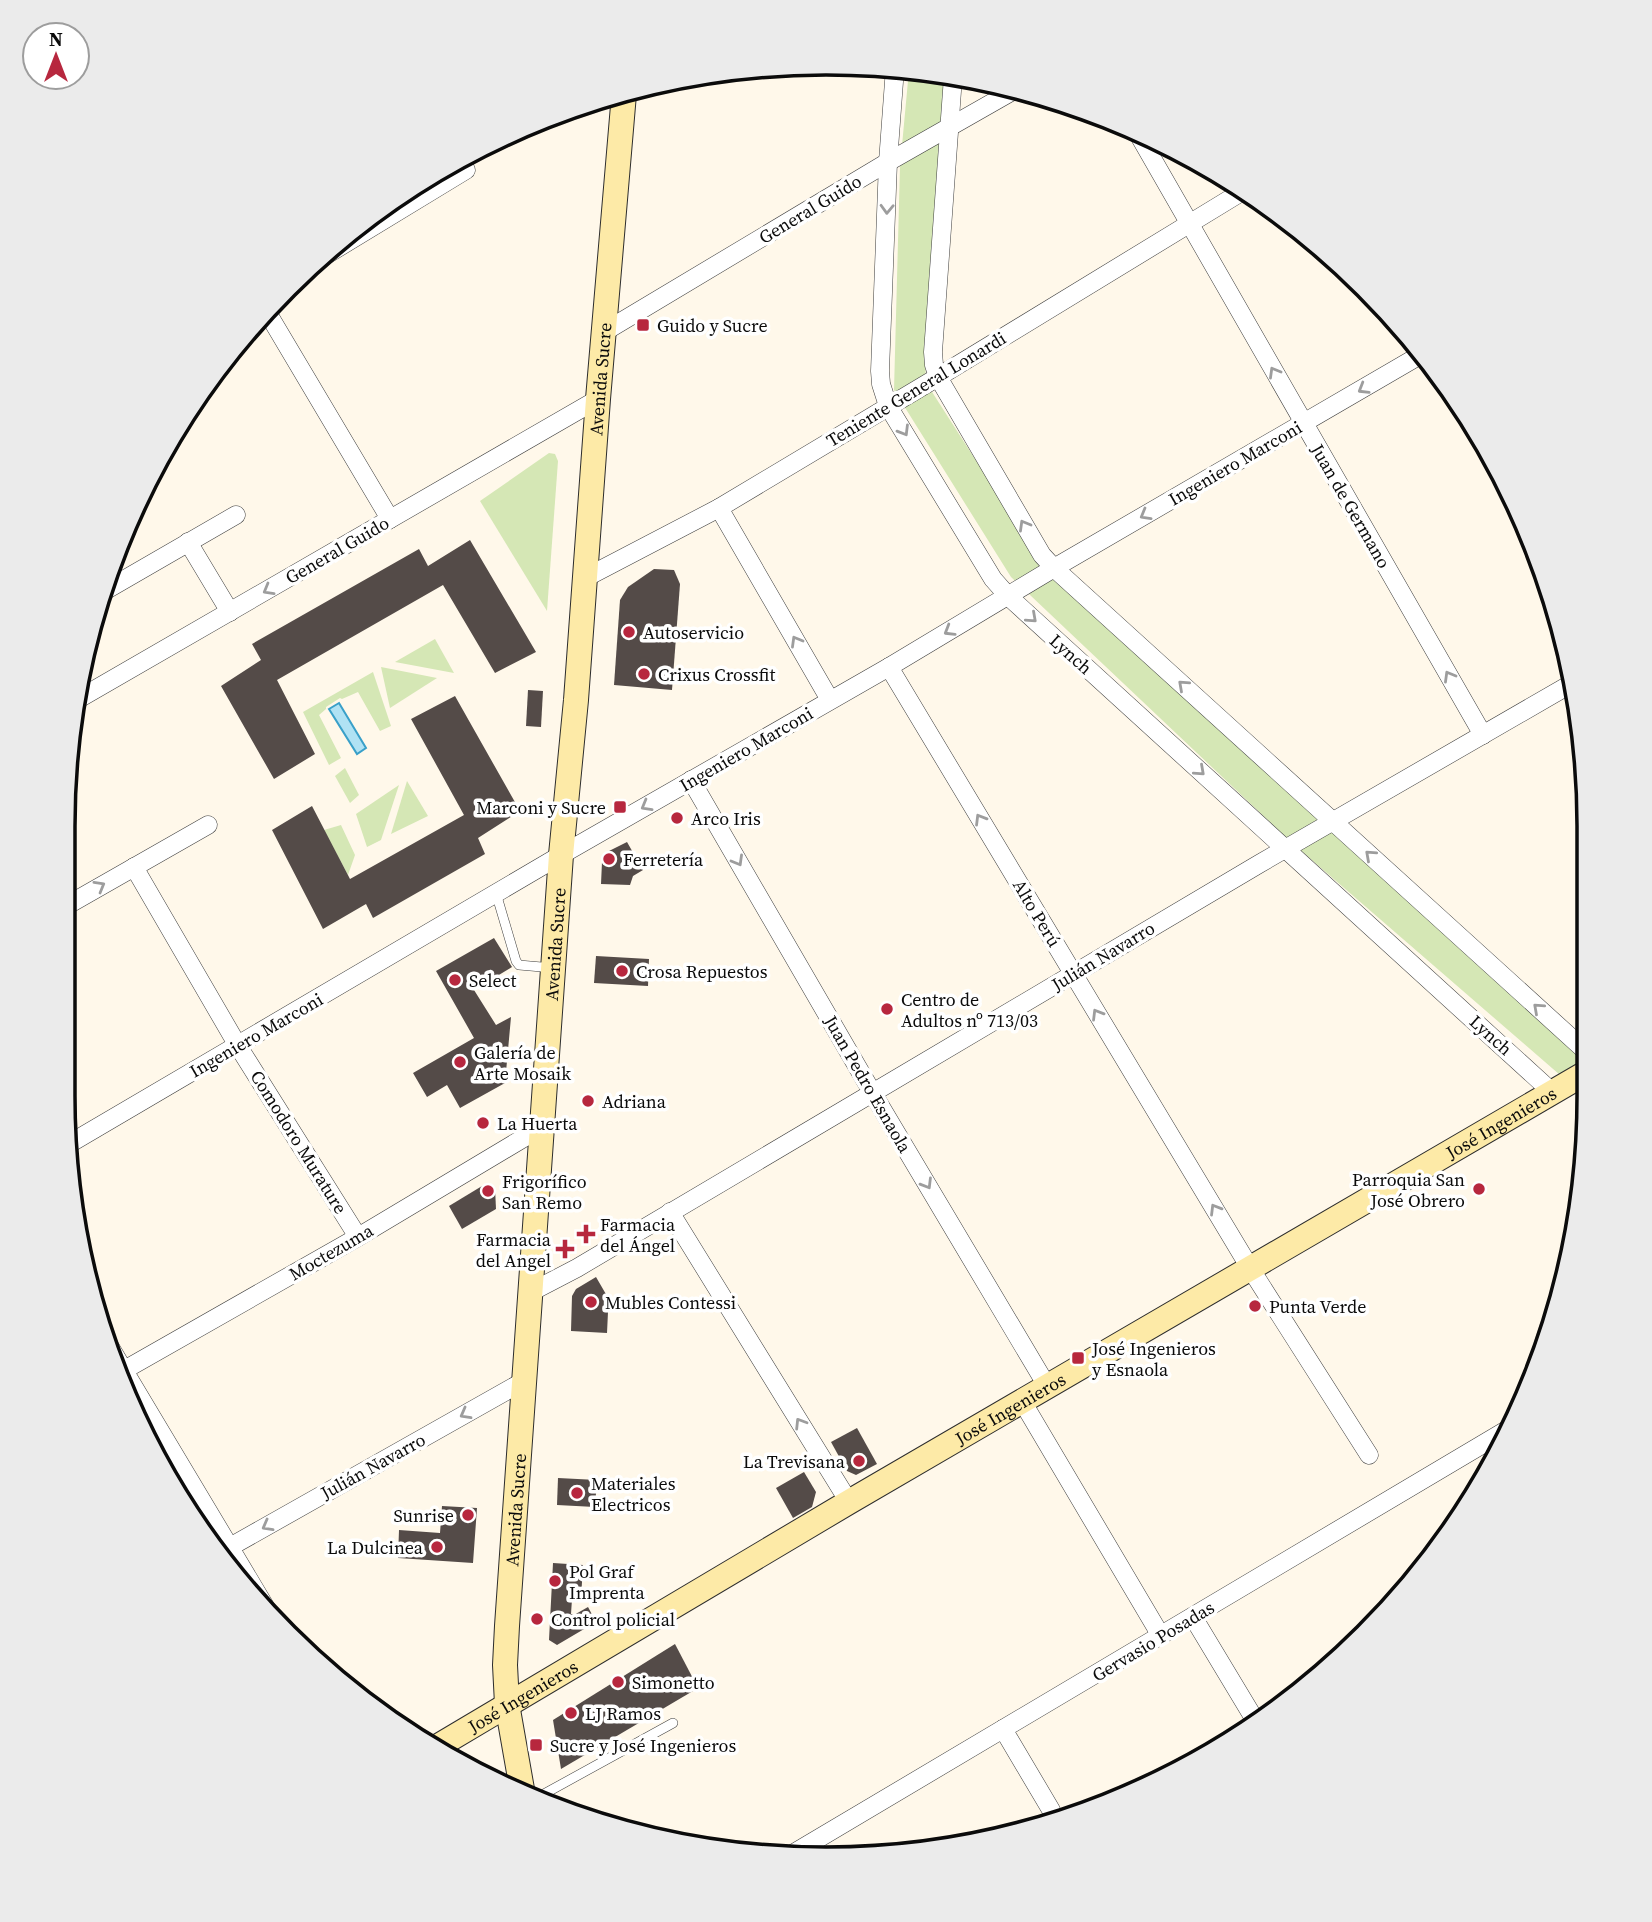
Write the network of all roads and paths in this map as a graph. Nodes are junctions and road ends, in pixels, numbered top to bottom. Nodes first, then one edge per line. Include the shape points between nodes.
1 (894, 79) edge
2 (952, 87) edge
3 (1002, 97) edge
4 (623, 104) edge
5 (947, 128) junction
6 (1146, 147) edge
7 (888, 162) junction
8 (466, 170) dead end
9 (1234, 196) edge
10 (380, 222) edge
11 (1189, 223) junction
12 (272, 320) edge
13 (604, 332) junction
14 (1414, 359) edge
15 (938, 377) junction
16 (598, 399) junction
17 (888, 406) junction
18 (1304, 424) junction
19 (719, 508) junction
20 (236, 515) dead end
21 (390, 519) junction
22 (188, 542) junction
23 (1054, 568) junction
24 (585, 578) junction
25 (115, 584) edge
26 (1008, 596) junction
27 (230, 612) junction
28 (889, 667) junction
29 (1563, 688) edge
30 (88, 695) edge
31 (830, 700) junction
32 (1483, 735) junction
33 (691, 780) junction
34 (1333, 821) junction
35 (208, 825) dead end
36 (1285, 849) junction
37 (561, 855) junction
38 (134, 867) junction
39 (496, 893) junction
40 (75, 901) edge
41 (553, 968) junction
42 (1073, 974) junction
43 (238, 1046) junction
44 (1577, 1062) edge
45 (1577, 1078) edge
46 (872, 1092) junction
47 (1552, 1092) junction
48 (542, 1127) junction
49 (77, 1139) edge
50 (670, 1212) junction
51 (358, 1237) junction
52 (1250, 1268) junction
53 (529, 1293) junction
54 (127, 1369) edge
55 (524, 1381) junction
56 (1047, 1387) junction
57 (1021, 1401) junction
58 (147, 1415) edge
59 (1495, 1436) edge
60 (1369, 1455) dead end
61 (849, 1502) junction
62 (211, 1526) edge
63 (227, 1549) edge
64 (1194, 1617) junction
65 (1161, 1636) junction
66 (507, 1704) junction
67 (1251, 1714) edge
68 (673, 1723) dead end
69 (1003, 1730) junction
70 (445, 1742) edge
71 (521, 1781) edge
72 (546, 1793) edge
73 (1051, 1810) dead end
74 (806, 1846) edge

1 - 7 street, Lynch
2 - 5 street
3 - 5 street, General Guido
4 - 13 main road, Avenida Sucre
5 - 7 street, General Guido
5 - 15 street via 933,352
6 - 11 street, Juan de Germano
7 - 13 street, General Guido
7 -> 17 street, Lynch via 880,371
8 - 10 street
9 - 11 street, Teniente General Lonardi
11 - 15 street, Teniente General Lonardi
18 -> 11 street, Juan de Germano
12 - 21 street
13 - 16 main road, Avenida Sucre
14 -> 18 street, Ingeniero Marconi
15 - 17 street, Teniente General Lonardi
23 -> 15 street via 1042,555
16 - 21 street, General Guido
16 - 24 main road, Avenida Sucre
17 - 19 street, Teniente General Lonardi
17 -> 26 street, Lynch via 993,579
18 -> 23 street, Ingeniero Marconi
32 -> 18 street, Juan de Germano
19 - 24 street, Teniente General Lonardi
31 -> 19 street
20 - 22 street
21 -> 27 street, General Guido
22 - 25 street
22 - 27 street
23 - 26 street, Ingeniero Marconi
34 -> 23 street
24 - 37 main road, Avenida Sucre
26 -> 28 street, Ingeniero Marconi
26 -> 36 street, Lynch
27 - 30 street, General Guido
28 - 31 street, Ingeniero Marconi
42 -> 28 street, Alto Perú
29 - 32 street, Julián Navarro
31 - 33 street, Ingeniero Marconi
32 - 34 street, Julián Navarro
33 -> 37 street, Ingeniero Marconi
33 -> 46 street, Juan Pedro Esnaola
34 - 36 street, Julián Navarro
44 -> 34 street
35 - 38 street
36 - 42 street, Julián Navarro
36 - 47 street, Lynch
37 - 39 street, Ingeniero Marconi
37 - 41 main road, Avenida Sucre
40 -> 38 street
38 - 43 street, Comodoro Murature
39 - 41 lane via 519,965
39 - 43 street, Ingeniero Marconi
41 - 48 main road, Avenida Sucre
42 - 46 street, Julián Navarro
52 -> 42 street, Alto Perú
43 - 49 street, Ingeniero Marconi
43 - 51 street, Comodoro Murature
45 - 47 main road, José Ingenieros
46 - 50 street, Julián Navarro
46 -> 56 street, Juan Pedro Esnaola
47 - 52 main road, José Ingenieros
48 - 51 street, Moctezuma
48 - 53 main road, Avenida Sucre
50 - 53 street, Julián Navarro
61 -> 50 street
51 - 54 street, Moctezuma
52 - 56 main road, José Ingenieros
52 - 60 street, Alto Perú
53 - 55 main road, Avenida Sucre
55 -> 63 street, Julián Navarro
55 - 66 main road, Avenida Sucre via 505,1665
56 - 57 main road, José Ingenieros
57 - 61 main road, José Ingenieros
57 - 65 street
58 - 62 street
59 - 64 street, Gervasio Posadas
61 - 66 main road, José Ingenieros
64 - 65 street, Gervasio Posadas
64 - 67 street
65 - 69 street, Gervasio Posadas
66 - 70 main road, José Ingenieros
66 - 71 main road, Avenida Sucre
68 - 72 lane
69 - 73 street
69 - 74 street, Gervasio Posadas

